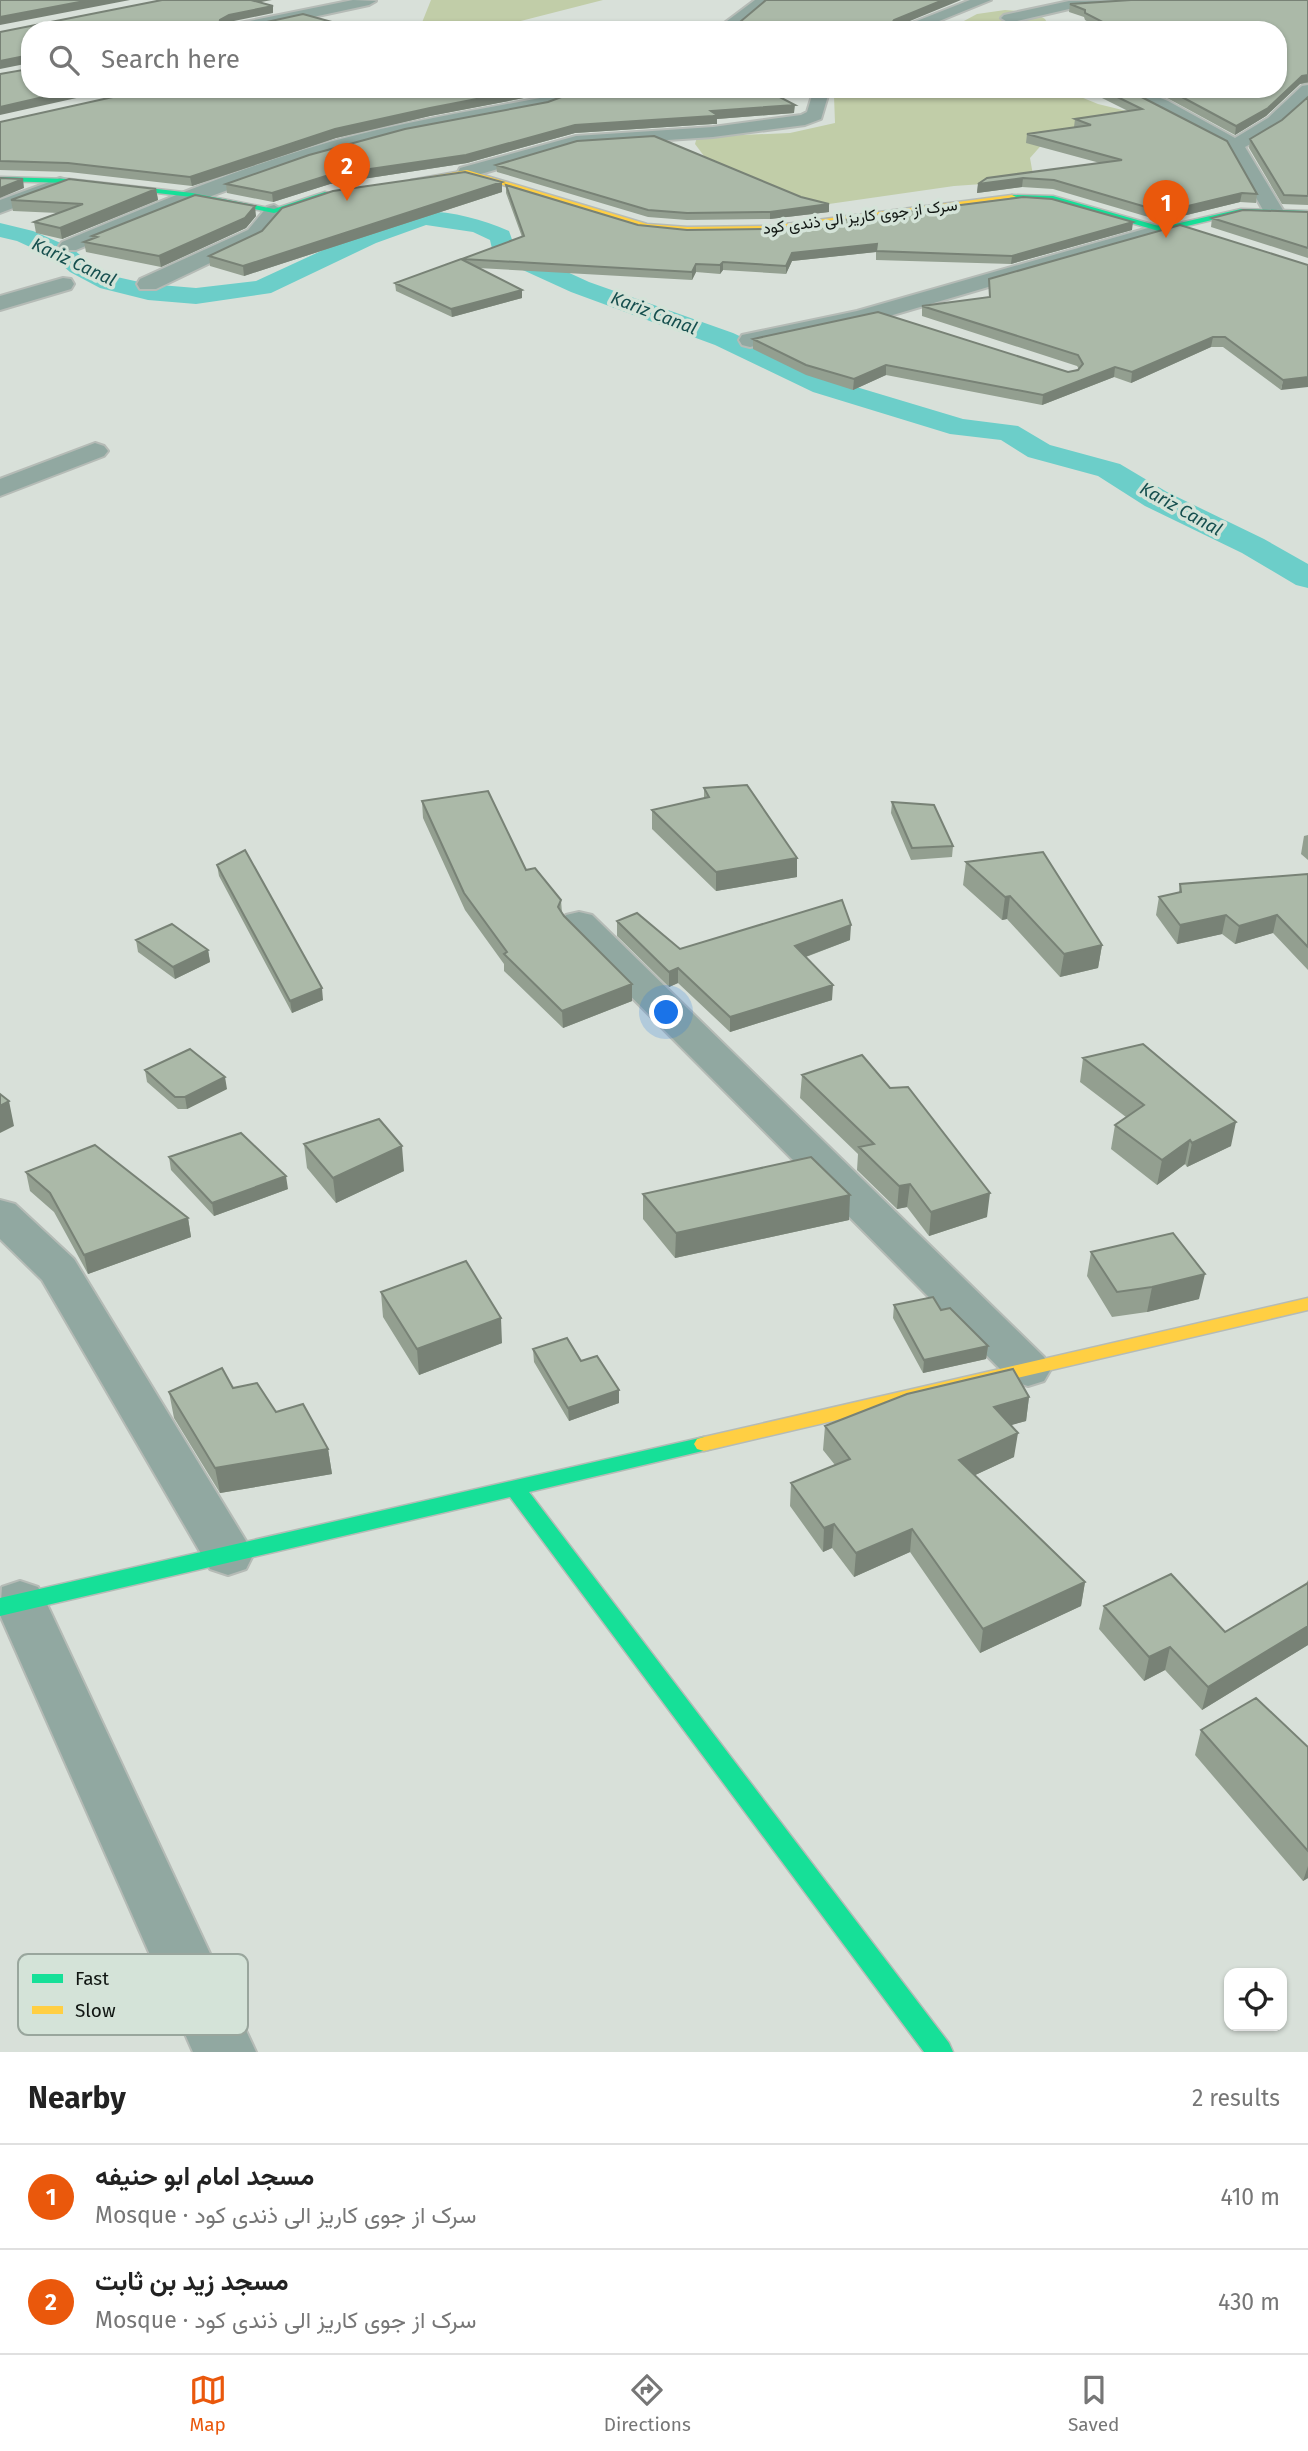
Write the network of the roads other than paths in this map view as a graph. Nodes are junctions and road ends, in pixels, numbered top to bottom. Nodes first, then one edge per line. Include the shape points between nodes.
1 (764, 0) edge
2 (1140, 0) edge
3 (369, 1) edge
4 (981, 1) edge
5 (1009, 18) junction
6 (272, 21) edge
7 (735, 21) edge
8 (927, 21) edge
9 (1015, 21) edge
10 (1308, 90) edge
11 (563, 98) edge
12 (820, 98) edge
13 (1166, 98) edge
14 (1235, 145) junction
15 (467, 172) junction
16 (0, 179) edge
17 (69, 181) junction
18 (399, 182) edge
19 (344, 191) edge
20 (192, 195) junction
21 (0, 207) edge
22 (1273, 210) junction
23 (274, 211) junction
24 (1308, 213) edge
25 (1169, 228) junction
26 (1216, 238) edge
27 (69, 246) dead end
28 (63, 285) dead end
29 (148, 285) dead end
30 (0, 303) edge
31 (877, 312) junction
32 (915, 324) edge
33 (750, 340) edge
34 (95, 451) dead end
35 (0, 488) edge
36 (579, 923) dead end
37 (0, 1214) edge
38 (1308, 1304) edge
39 (1028, 1369) junction
40 (515, 1488) junction
41 (228, 1555) junction
42 (10, 1605) edge
43 (178, 1954) edge
44 (217, 2035) edge
45 (225, 2052) edge
46 (940, 2052) edge

1 - 7 street
2 - 5 street via 1069,5
3 - 6 street
4 - 5 street
4 - 8 street
5 - 9 street
10 - 14 street via 1290,112
11 - 20 street via 367,139
12 - 15 street via 815,115 805,120 713,132 576,141
13 - 14 street
14 - 22 street
15 - 18 street, سرک از جوی کاریز الی ذندی کود
15 - 25 street, سرک از جوی کاریز الی ذندی کود via 646,226 770,228 1038,196
16 - 17 street
17 - 20 street
17 - 21 street
19 - 23 street
20 - 23 street
20 - 27 street
22 - 24 street, سرک از جوی کاریز الی ذندی کود
22 - 25 street, سرک از جوی کاریز الی ذندی کود via 1241,211
23 - 29 street via 255,234
25 - 26 street
25 - 31 street
28 - 30 street
31 - 32 street
31 - 33 street
34 - 35 street
36 - 39 street
37 - 41 street via 58,1270
38 - 39 street
39 - 40 street
40 - 41 street
40 - 46 street
41 - 42 street
42 - 43 street
44 - 45 street

